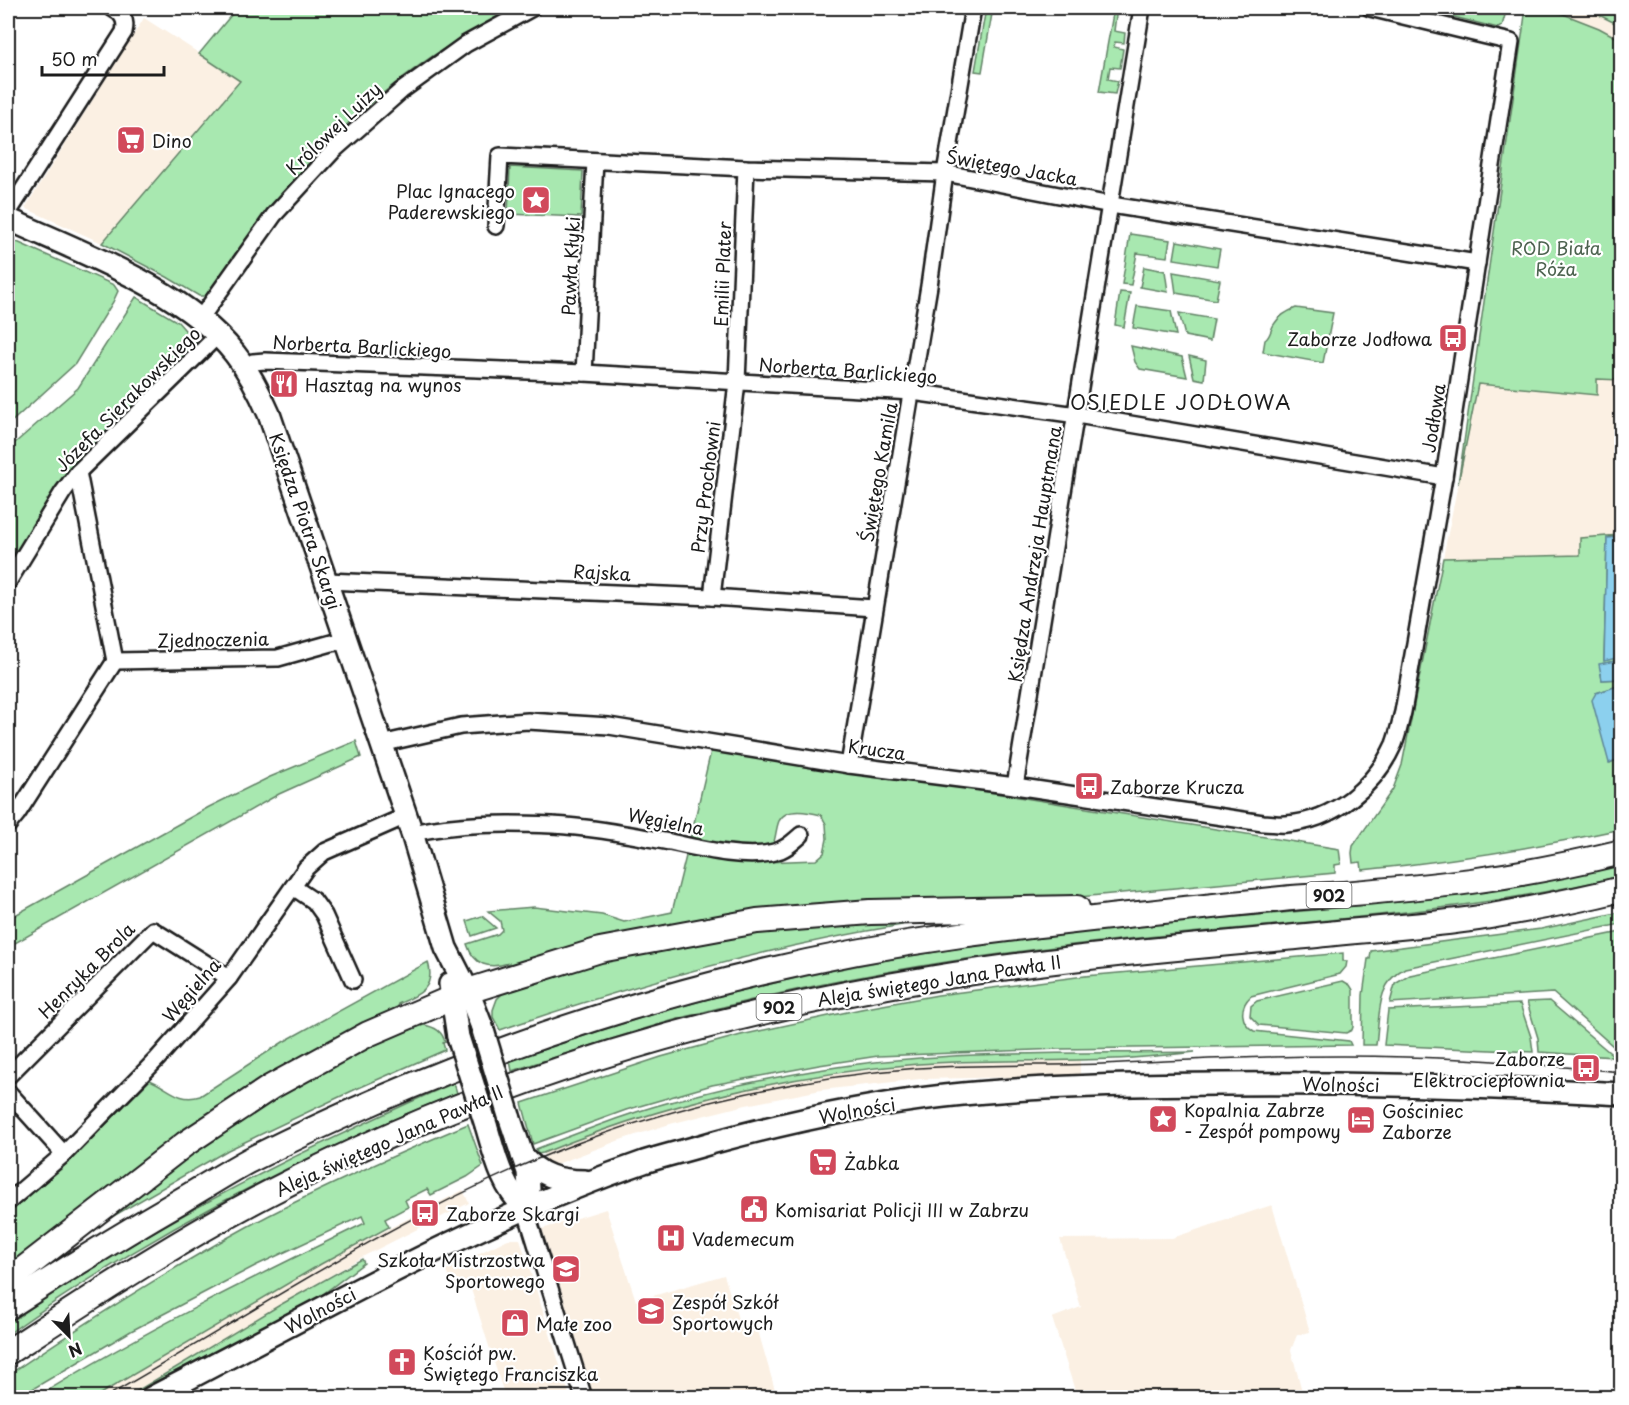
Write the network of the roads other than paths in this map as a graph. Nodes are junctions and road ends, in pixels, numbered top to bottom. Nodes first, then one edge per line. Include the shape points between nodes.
1 (112, 8) edge
2 (532, 8) edge
3 (973, 8) edge
4 (1142, 8) edge
5 (1370, 8) edge
6 (595, 160) junction
7 (746, 168) junction
8 (945, 172) junction
9 (1111, 205) junction
10 (8, 213) edge
11 (8, 219) edge
12 (496, 226) dead end
13 (1478, 263) junction
14 (200, 319) junction
15 (218, 335) junction
16 (245, 367) junction
17 (584, 373) junction
18 (737, 382) junction
19 (912, 392) junction
20 (1077, 415) junction
21 (78, 472) junction
22 (1444, 477) junction
23 (327, 581) junction
24 (8, 582) edge
25 (712, 597) junction
26 (874, 608) junction
27 (346, 639) junction
28 (116, 661) junction
29 (381, 744) junction
30 (849, 765) junction
31 (1015, 786) junction
32 (1362, 789) joint
33 (8, 825) edge
34 (409, 825) junction
35 (801, 835) dead end
36 (1622, 852) edge
37 (293, 887) junction
38 (1622, 889) edge
39 (1190, 909) junction
40 (229, 978) junction
41 (353, 980) dead end
42 (459, 995) junction
43 (8, 1076) edge
44 (8, 1092) edge
45 (1622, 1094) edge
46 (64, 1154) junction
47 (522, 1155) junction
48 (591, 1181) junction
49 (504, 1182) junction
50 (8, 1202) edge
51 (525, 1208) junction
52 (487, 1226) junction
53 (8, 1281) edge
54 (8, 1307) edge
55 (8, 1352) edge
56 (151, 1398) edge
57 (584, 1398) edge

1 - 10 street via 124,17 124,32
2 - 14 street, Królowej Luizy via 466,44 411,84 334,150 274,214
3 - 8 street, Świętego Kamila
4 - 9 street, Księdza Andrzeja Hauptmana
5 - 13 street, Jodłowa via 1512,42
6 - 7 street, Świętego Jacka
6 - 12 street, Świętego Jacka via 500,156
6 - 17 street, Pawła Kłyki
7 - 8 street, Świętego Jacka
7 - 18 street, Emilii Plater
8 - 9 street, Świętego Jacka
8 - 19 street, Świętego Kamila
9 - 13 street, Świętego Jacka
9 - 20 street, Księdza Andrzeja Hauptmana
11 - 14 street, Księdza Piotra Skargi via 133,277
13 - 22 street, Jodłowa
14 - 15 street, Księdza Piotra Skargi
15 - 16 street, Księdza Piotra Skargi
15 - 21 street, Józefa Sierakowskiego
16 - 17 street, Norberta Barlickiego via 265,361
16 - 23 street, Księdza Piotra Skargi via 269,414
17 - 18 street, Norberta Barlickiego
18 - 19 street, Norberta Barlickiego
18 - 25 street, Przy Prochowni
19 - 20 street, Norberta Barlickiego
19 - 26 street, Świętego Kamila
20 - 22 street, Norberta Barlickiego
20 - 31 street, Księdza Andrzeja Hauptmana
21 - 24 street, Józefa Sierakowskiego
21 - 28 street
22 - 32 street, Jodłowa via 1403,712 1395,742
23 - 25 street, Rajska
23 - 27 street, Księdza Piotra Skargi
25 - 26 street, Rajska
26 - 30 street, Świętego Kamila
27 - 28 street, Zjednoczenia via 278,658
27 - 29 street, Księdza Piotra Skargi
28 - 33 street
29 - 30 street, Krucza via 462,726 528,721 609,726
29 - 34 street, Księdza Piotra Skargi
30 - 31 street, Krucza
31 - 32 street, Krucza via 1286,824 1328,813
34 - 35 street, Węgielna via 431,829 481,824 554,825 755,854 789,846
34 - 37 street, Węgielna via 324,852
34 - 42 street, Księdza Piotra Skargi
36 - 39 main road, Aleja świętego Jana Pawła II / 902 via 1469,881
37 - 40 street, Węgielna
37 - 41 street via 314,901 324,915
38 - 55 main road, Aleja świętego Jana Pawła II / 902 via 1476,918 1058,960 937,977 774,1008 658,1039 486,1095 337,1160 269,1193 144,1264
39 - 42 main road via 870,912 757,921 600,950
39 - 54 main road, Aleja świętego Jana Pawła II / 902 via 957,936 812,961 690,991 538,1037 378,1099 244,1163
40 - 43 street, Henryka Brola via 153,930
40 - 46 street, Węgielna via 149,1068
42 - 47 street, Księdza Piotra Skargi, bridge via 482,1028
42 - 49 street, Księdza Piotra Skargi, bridge via 458,1036
42 - 53 main road via 368,1034 271,1087 185,1143
44 - 46 street
45 - 48 street, Wolności via 1332,1083 1151,1084 1000,1091 831,1113 760,1129
46 - 50 street, Węgielna
47 - 48 street via 534,1169 548,1176
47 - 51 street, Księdza Piotra Skargi via 530,1188
48 - 51 street, Wolności
49 - 51 street, Księdza Piotra Skargi
49 - 52 street via 503,1199
51 - 52 street, Wolności
51 - 57 street
52 - 56 street, Wolności

